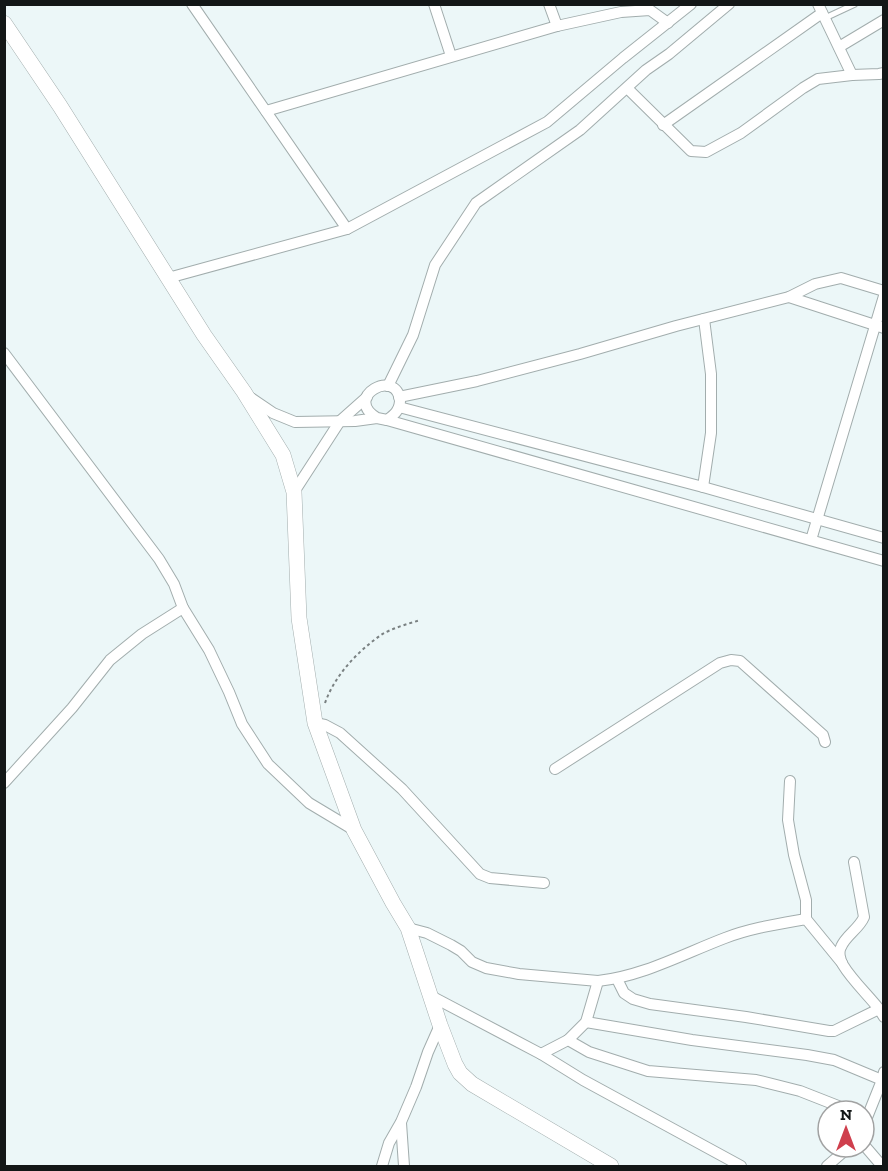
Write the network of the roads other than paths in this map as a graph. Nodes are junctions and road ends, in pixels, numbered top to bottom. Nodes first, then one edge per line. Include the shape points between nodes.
1 (192, 4) edge
2 (434, 4) edge
3 (549, 4) edge
4 (691, 4) edge
5 (729, 4) edge
6 (855, 4) edge
7 (822, 12) edge
8 (884, 20) edge
9 (4, 23) edge
10 (668, 23) junction
11 (556, 26) junction
12 (839, 47) junction
13 (452, 56) junction
14 (884, 73) edge
15 (852, 75) junction
16 (627, 88) junction
17 (266, 111) junction
18 (663, 125) junction
19 (347, 229) junction
20 (168, 278) junction
21 (884, 291) edge
22 (884, 296) edge
23 (789, 297) junction
24 (704, 319) junction
25 (879, 327) edge
26 (4, 353) edge
27 (388, 386) junction
28 (244, 392) junction
29 (367, 397) junction
30 (399, 402) junction
31 (382, 419) junction
32 (340, 421) junction
33 (702, 487) junction
34 (294, 492) junction
35 (817, 519) junction
36 (884, 538) edge
37 (811, 540) junction
38 (884, 561) edge
39 (183, 608) junction
40 (319, 723) junction
41 (825, 742) dead end
42 (555, 769) dead end
43 (790, 781) dead end
44 (4, 783) edge
45 (354, 830) junction
46 (854, 862) dead end
47 (544, 883) dead end
48 (806, 919) junction
49 (408, 928) junction
50 (842, 963) junction
51 (617, 979) junction
52 (598, 981) junction
53 (431, 996) junction
54 (881, 1013) edge
55 (586, 1022) junction
56 (440, 1025) junction
57 (568, 1040) junction
58 (541, 1054) junction
59 (883, 1076) edge
60 (822, 1099) edge
61 (874, 1099) edge
62 (401, 1122) junction
63 (382, 1167) edge
64 (404, 1167) edge
65 (611, 1167) edge
66 (741, 1167) edge

1 - 17 street
2 - 13 street
3 - 11 street
4 - 10 street
5 - 16 street
6 - 7 lane
7 - 12 street
7 - 18 street
8 - 12 street
9 - 20 street
10 - 11 street via 650,10
10 - 19 street via 547,122
11 - 13 street
12 - 15 street
13 - 17 street
14 - 15 street
15 - 18 street via 818,79 741,133 706,152 691,151
16 - 18 street
16 - 27 street via 580,130 476,203 435,265 413,335
17 - 19 street
19 - 20 street
20 - 28 street
21 - 23 street via 841,278 815,284
22 - 25 street
23 - 24 street
23 - 25 street
24 - 30 street
24 - 33 street via 711,374 711,433
25 - 35 street
26 - 39 street via 159,559
27 - 29 street via 373,388
27 - 30 street via 397,392
28 - 32 street via 273,413 295,422
28 - 34 street via 283,455
29 - 31 street via 369,412
29 - 32 street
30 - 31 street via 397,412
30 - 33 street
31 - 32 street
31 - 37 street
32 - 34 street
33 - 35 street
34 - 40 street via 299,618
35 - 36 street
35 - 37 street
37 - 38 street
39 - 44 street via 110,660
39 - 45 street via 209,650 242,724 268,764 309,803
40 - 45 street
40 - 47 street via 340,733 402,789 480,874
41 - 42 street via 823,735 740,661 731,660 720,663
43 - 48 street via 788,820 806,900
45 - 49 street
46 - 50 street via 864,917 841,945
48 - 50 street
48 - 51 street via 754,929
49 - 52 street via 452,945 486,968
49 - 53 street
50 - 54 street
51 - 52 street
51 - 54 street via 624,993 650,1004 829,1031
52 - 55 street
53 - 56 street
53 - 58 street
55 - 57 street
55 - 59 street via 807,1055
56 - 62 street
56 - 65 street via 459,1073 472,1084
57 - 58 street
57 - 60 street via 589,1052 648,1071 756,1080
58 - 66 street
59 - 61 street
62 - 63 street
62 - 64 street

